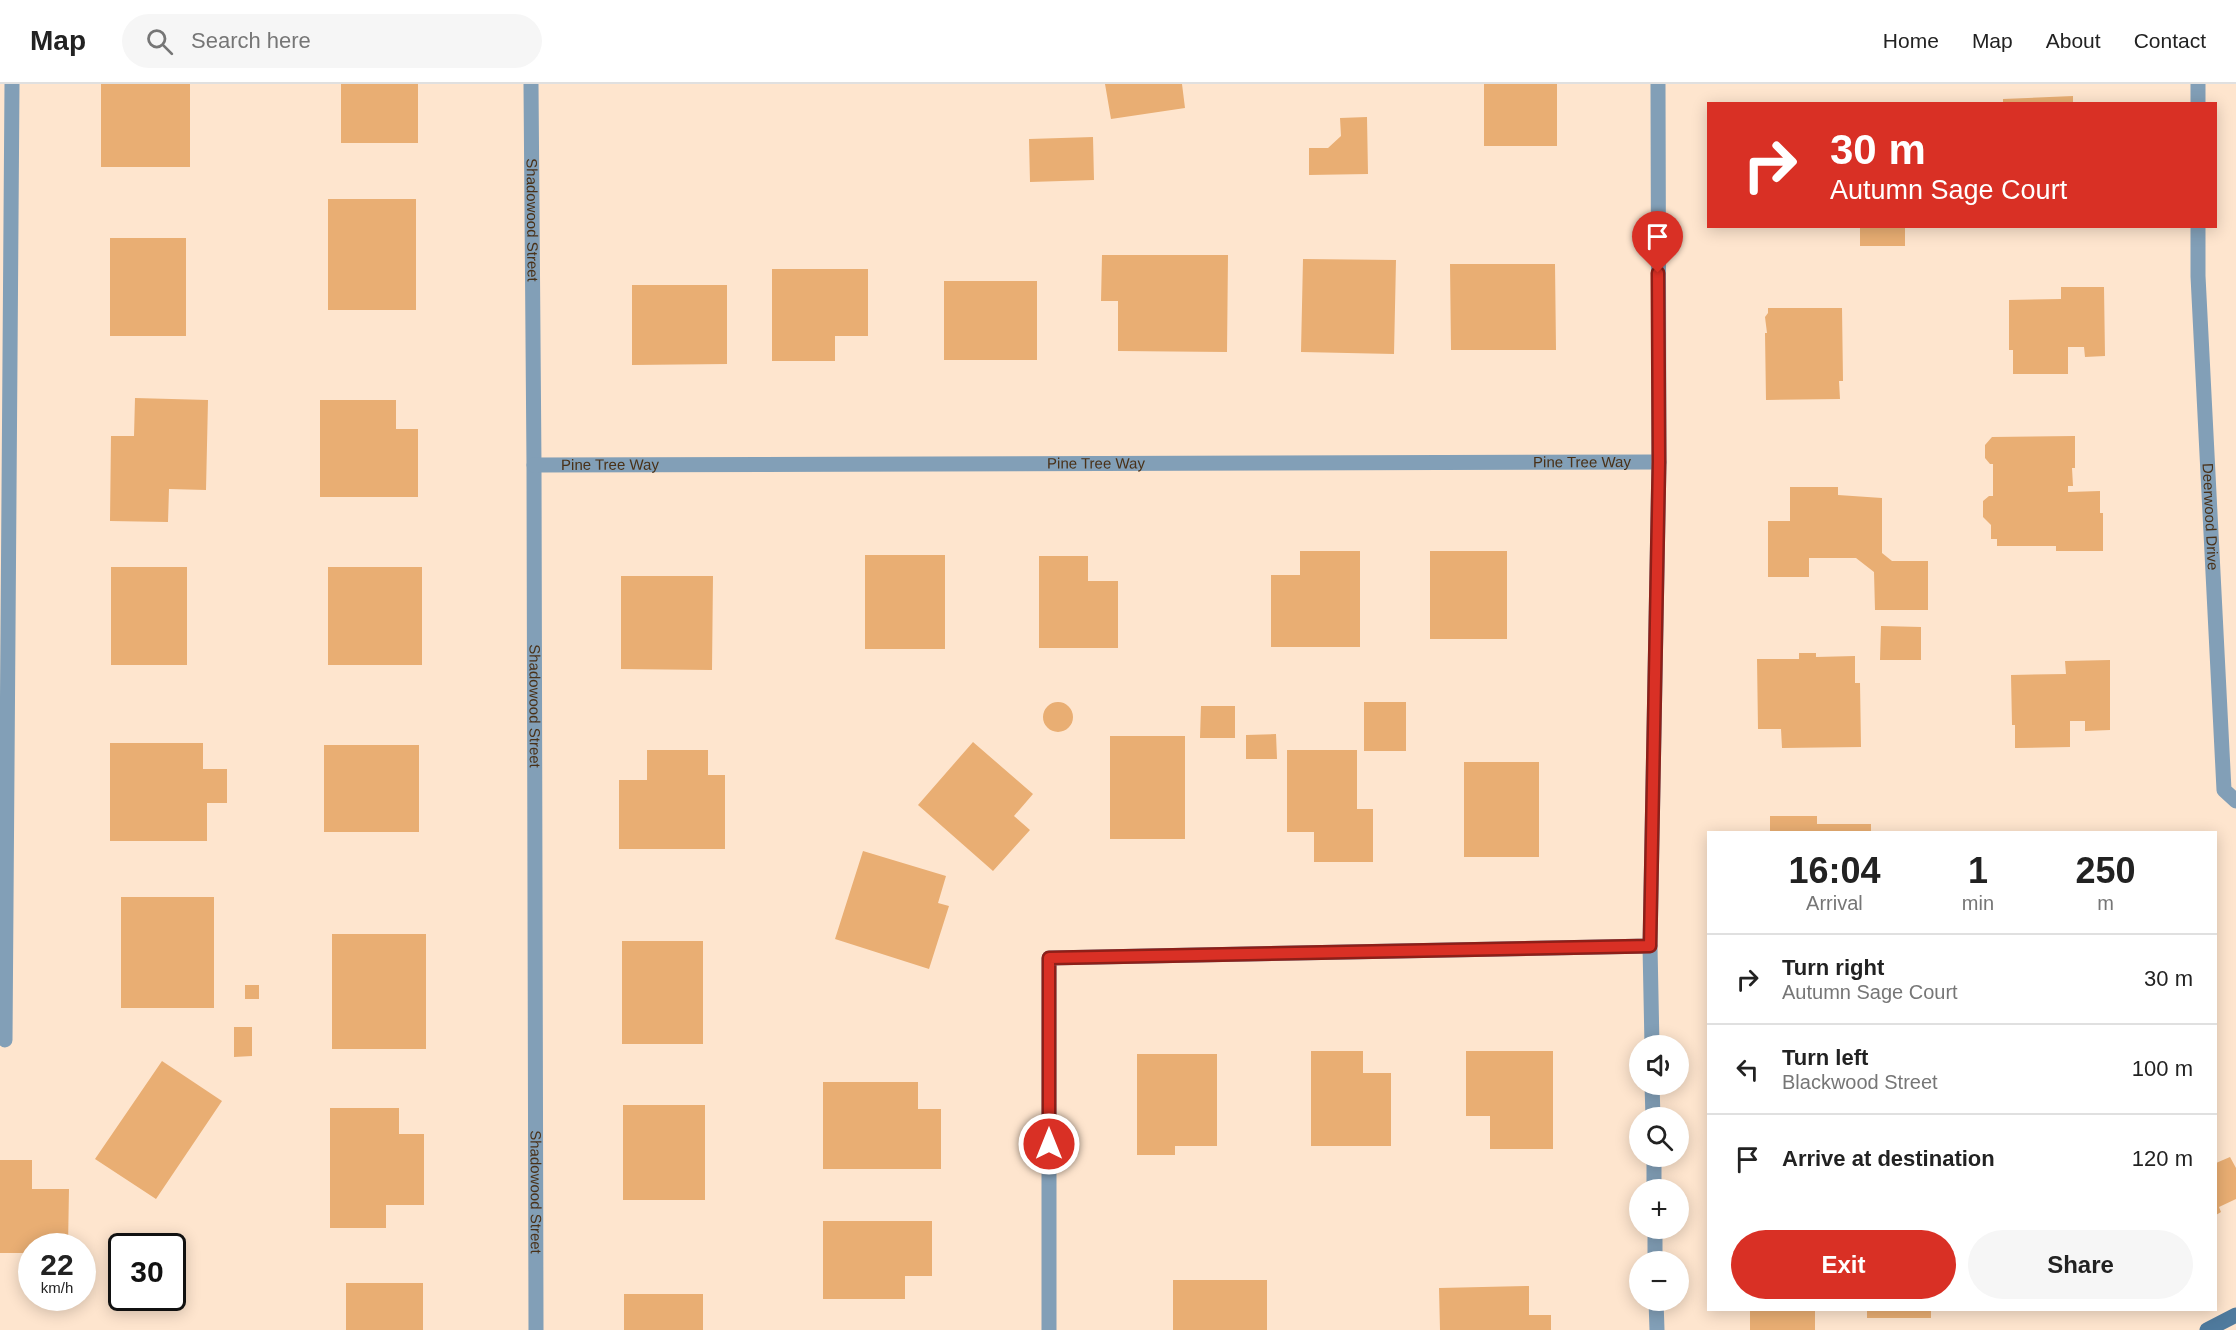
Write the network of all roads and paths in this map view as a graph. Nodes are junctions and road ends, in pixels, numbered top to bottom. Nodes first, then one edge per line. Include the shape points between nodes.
1 (12, 84) edge
2 (531, 84) edge
3 (1658, 84) edge
4 (2198, 84) edge
5 (2198, 102) edge
6 (2198, 228) edge
7 (1659, 462) junction
8 (534, 465) junction
9 (2236, 801) edge
10 (1650, 946) junction
11 (1652, 1035) edge
12 (5, 1040) dead end
13 (1656, 1311) edge
14 (2236, 1315) edge
15 (536, 1330) edge
16 (1049, 1330) edge
17 (1657, 1330) edge
18 (2207, 1330) edge

1 - 12 street
2 - 8 street, Shadowood Street
3 - 7 street
4 - 5 street
6 - 9 street, Deerwood Drive via 2224,790
7 - 8 street, Pine Tree Way
7 - 10 street
8 - 15 street, Shadowood Street
10 - 11 street
10 - 16 street via 1049,958
13 - 17 street
14 - 18 street

